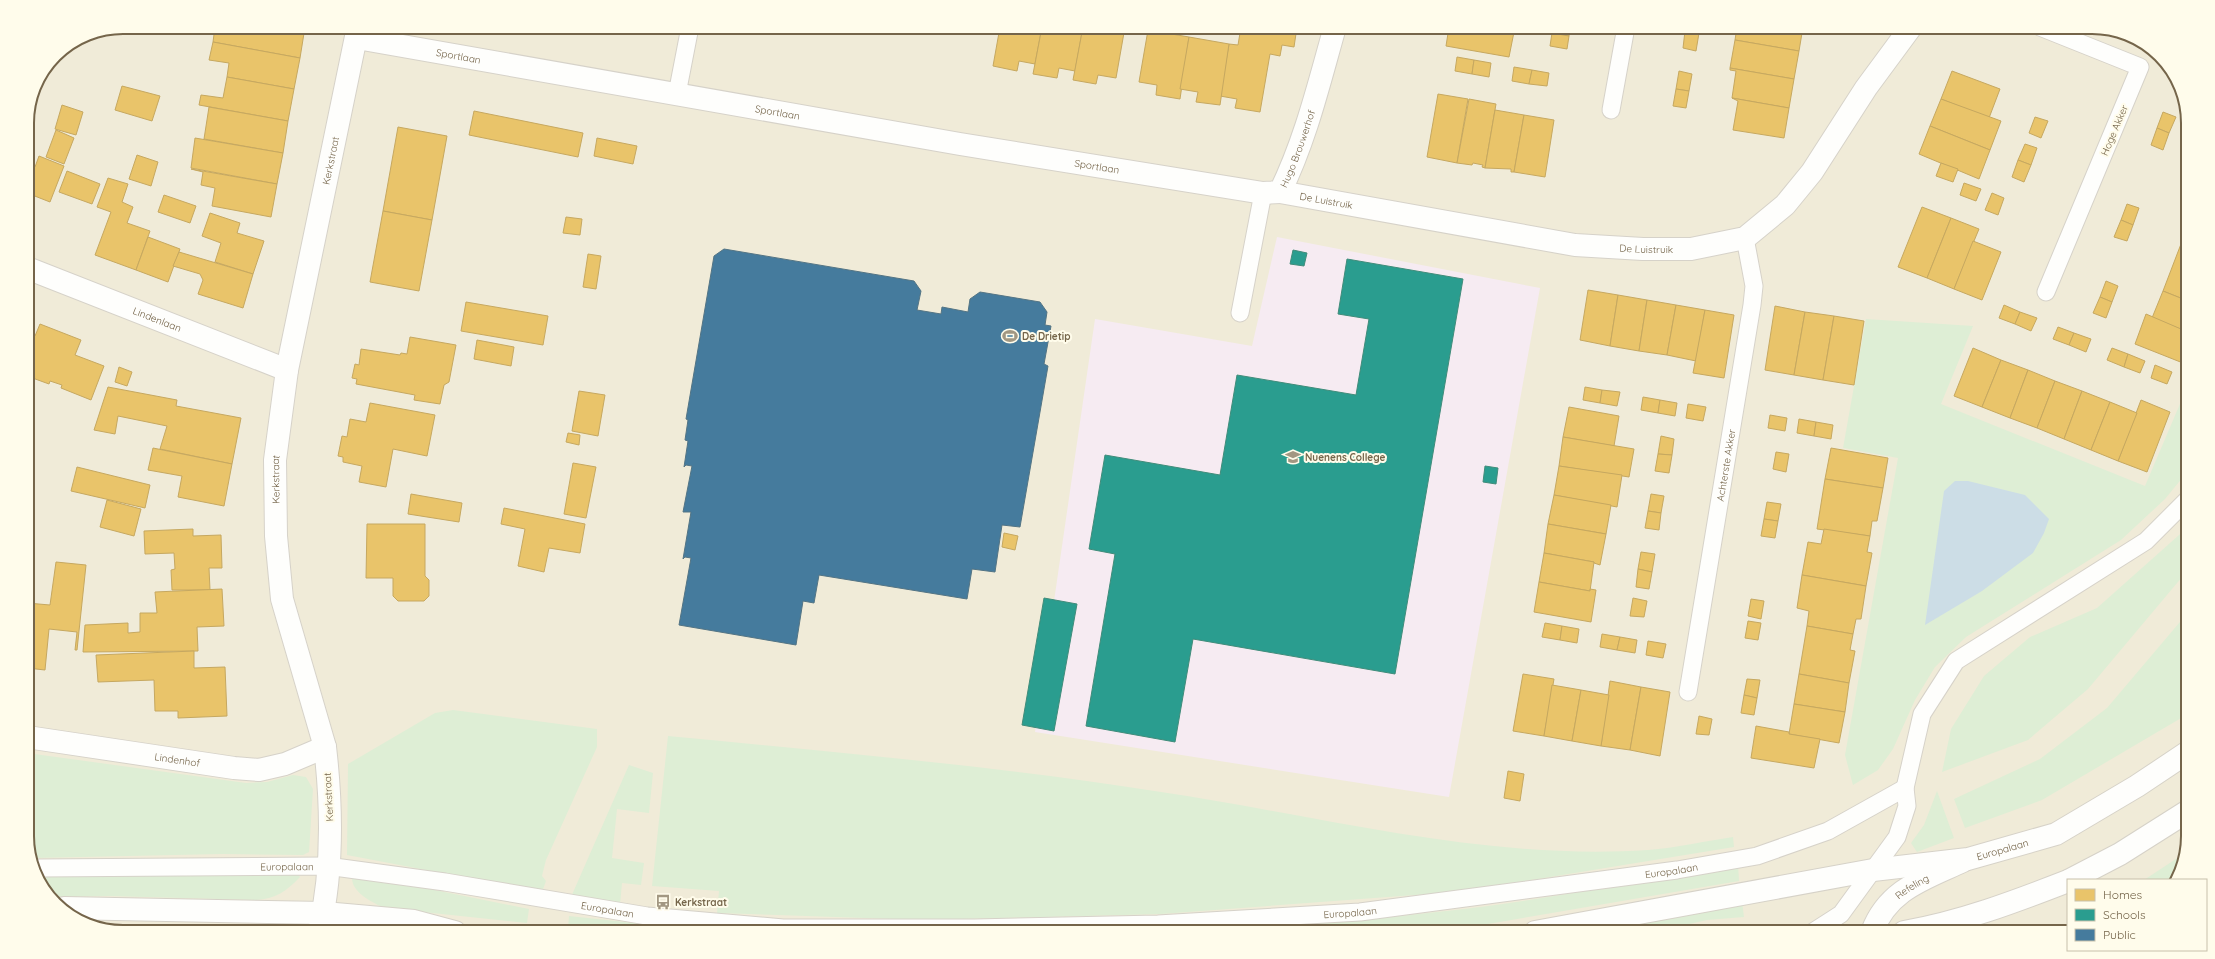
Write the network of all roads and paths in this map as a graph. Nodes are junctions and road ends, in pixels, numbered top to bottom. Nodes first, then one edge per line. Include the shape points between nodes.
1 (358, 34) edge
2 (368, 34) edge
3 (689, 34) edge
4 (1333, 34) edge
5 (1625, 34) edge
6 (1906, 34) edge
7 (2058, 34) edge
8 (677, 94) junction
9 (1611, 110) dead end
10 (1272, 192) junction
11 (1745, 238) junction
12 (34, 271) edge
13 (2046, 292) dead end
14 (1240, 313) dead end
15 (287, 370) junction
16 (2181, 506) edge
17 (1688, 692) dead end
18 (34, 738) edge
19 (325, 747) junction
20 (2181, 757) edge
21 (1905, 788) junction
22 (2181, 815) edge
23 (1968, 859) junction
24 (327, 866) junction
25 (40, 868) edge
26 (1873, 870) junction
27 (2071, 879) edge
28 (2067, 881) edge
29 (71, 908) edge
30 (321, 922) edge
31 (429, 925) edge
32 (749, 925) edge
33 (1112, 925) edge
34 (1573, 925) edge
35 (1824, 925) edge
36 (1875, 925) edge
37 (1945, 925) edge

1 - 15 street, Kerkstraat
2 - 8 street, Sportlaan
3 - 8 lane
4 - 10 street, Hugo Brouwerhof via 1310,117 1293,165
5 - 9 lane
6 - 11 street, De Luistruik via 1866,88 1812,172 1785,205
7 - 13 lane, Hoge Akker via 2140,67
8 - 10 street, Sportlaan via 960,144
10 - 11 street, De Luistruik via 1575,245 1691,249
10 - 14 lane
11 - 17 lane, Achterste Akker via 1754,286 1752,305
12 - 15 street, Lindenlaan
15 - 19 street, Kerkstraat via 275,460 278,560 282,599
16 - 21 lane via 2146,541 1956,661 1922,714
18 - 19 street, Lindenhof via 259,770 285,764
19 - 24 street, Kerkstraat via 330,820
20 - 23 street, Europalaan via 2056,834
21 - 26 lane via 1907,806 1897,837
21 - 33 lane, Europalaan via 1828,831 1757,856 1677,870 1360,912
22 - 27 street via 2120,854
23 - 26 street, Europalaan
23 - 36 street, Refeling via 1904,889 1888,904
24 - 25 lane, Europalaan
24 - 30 street, Kerkstraat
24 - 32 lane, Europalaan via 445,882 647,916
26 - 34 street, Europalaan
26 - 35 lane via 1841,914
28 - 37 street
29 - 30 street
30 - 31 street via 414,921

